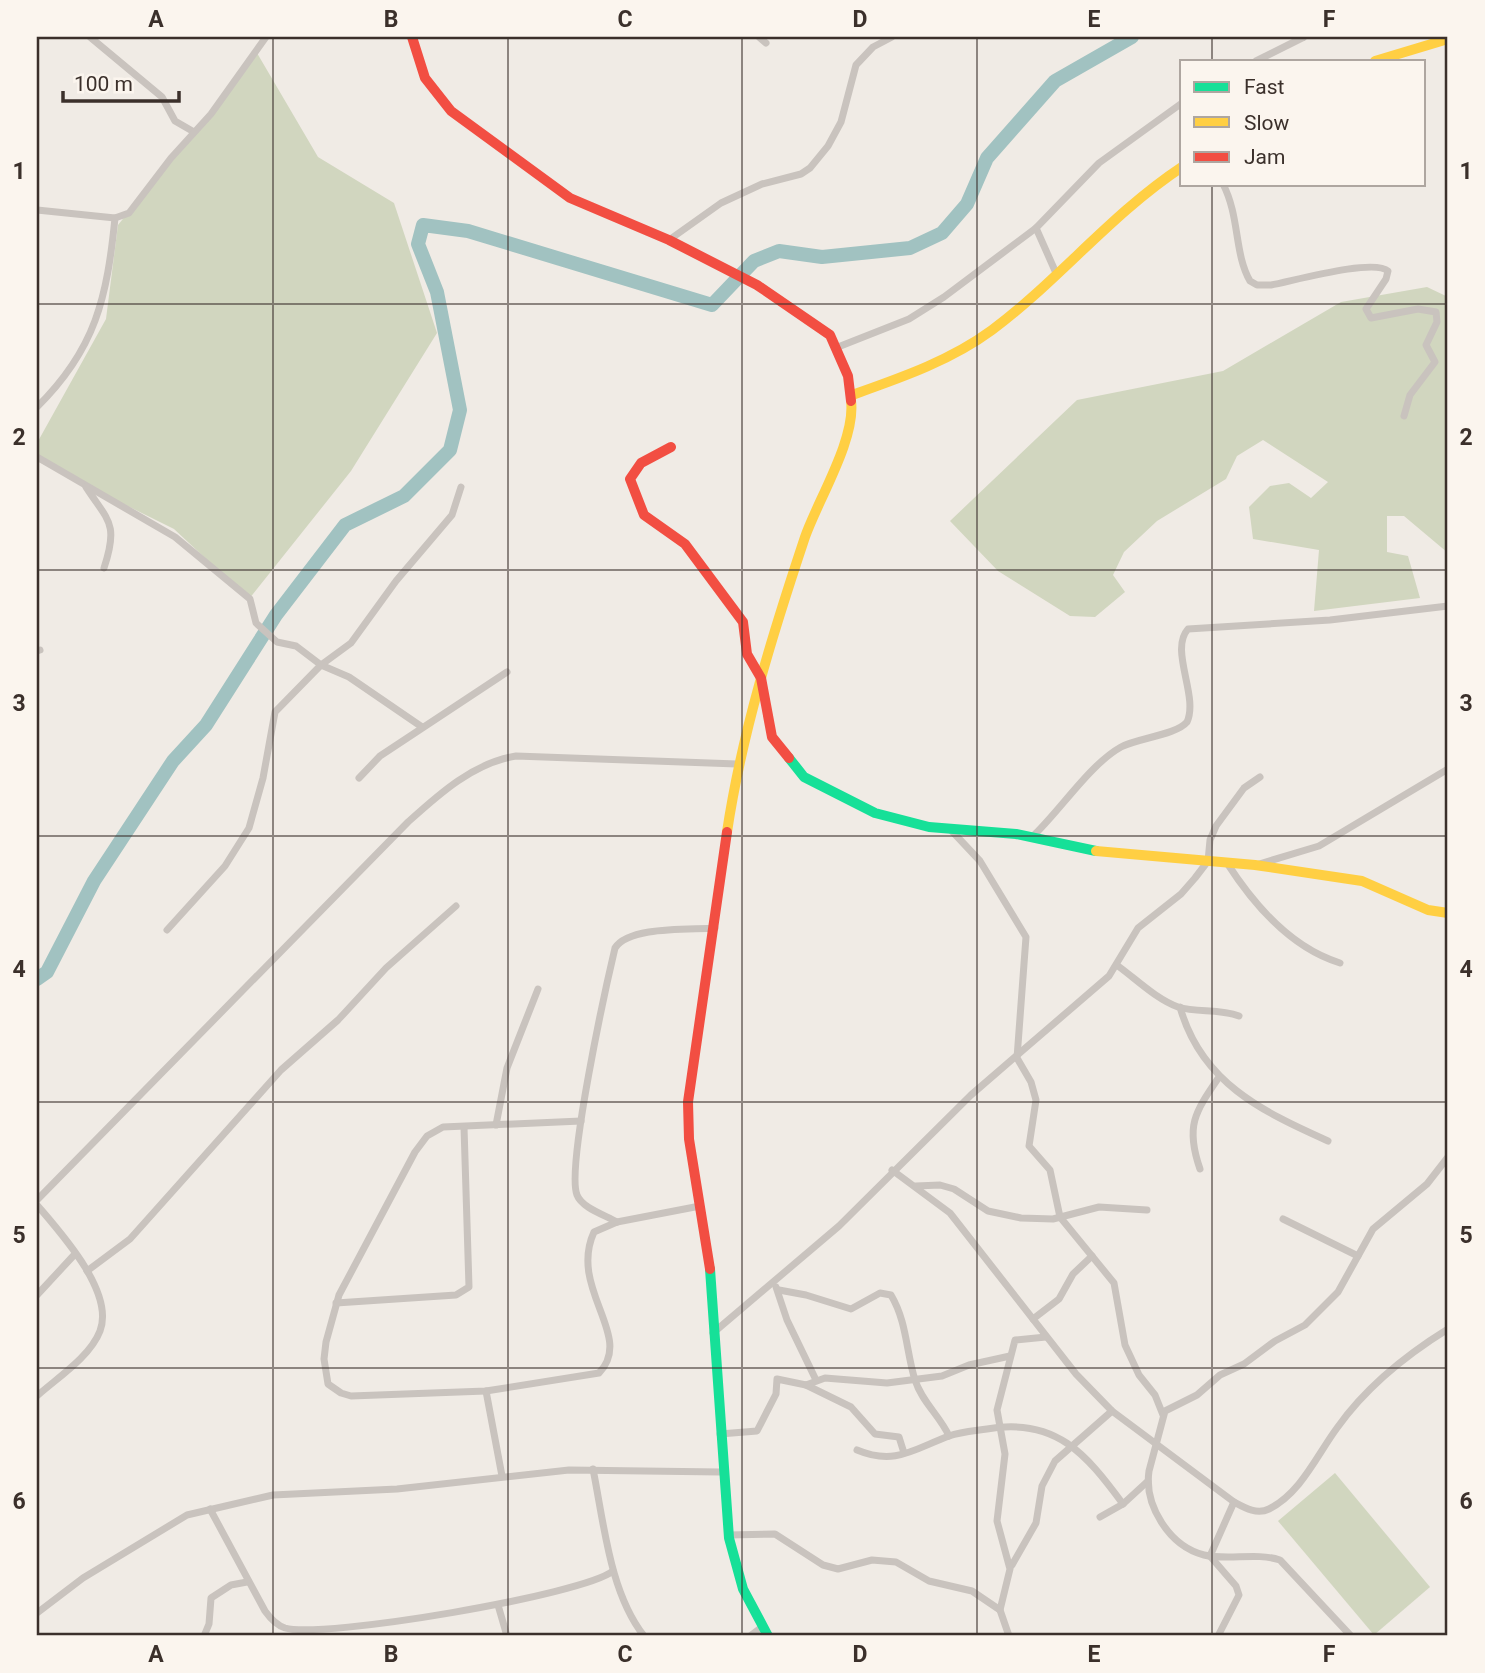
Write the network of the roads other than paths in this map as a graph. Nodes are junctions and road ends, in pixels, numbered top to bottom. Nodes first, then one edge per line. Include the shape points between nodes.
1 (90, 37) edge
2 (266, 37) edge
3 (412, 37) edge
4 (759, 37) edge
5 (892, 37) edge
6 (1304, 37) edge
7 (1448, 39) edge
8 (766, 43) dead end
9 (1271, 58) edge
10 (1378, 60) edge
11 (1180, 104) edge
12 (194, 132) junction
13 (1180, 168) edge
14 (1224, 186) edge
15 (37, 210) edge
16 (115, 218) junction
17 (1035, 228) junction
18 (669, 240) junction
19 (1056, 273) junction
20 (838, 347) junction
21 (852, 395) junction
22 (37, 407) edge
23 (1404, 416) dead end
24 (671, 447) dead end
25 (37, 457) edge
26 (84, 483) junction
27 (461, 487) dead end
28 (104, 568) dead end
29 (1448, 606) edge
30 (321, 666) junction
31 (507, 672) dead end
32 (761, 678) junction
33 (422, 727) junction
34 (737, 764) junction
35 (1448, 769) edge
36 (1259, 777) dead end
37 (359, 778) dead end
38 (950, 829) junction
39 (1032, 837) junction
40 (1208, 861) junction
41 (1227, 863) junction
42 (1255, 865) junction
43 (456, 906) dead end
44 (1448, 913) edge
45 (716, 928) junction
46 (167, 930) dead end
47 (1340, 963) dead end
48 (1118, 966) junction
49 (538, 989) dead end
50 (1180, 1007) junction
51 (1239, 1016) dead end
52 (1017, 1058) junction
53 (1219, 1077) junction
54 (581, 1121) junction
55 (496, 1125) junction
56 (464, 1126) junction
57 (1328, 1140) dead end
58 (1448, 1157) edge
59 (1200, 1168) dead end
60 (892, 1170) junction
61 (915, 1186) junction
62 (37, 1203) edge
63 (700, 1206) junction
64 (1147, 1210) dead end
65 (1060, 1217) junction
66 (1283, 1219) dead end
67 (617, 1222) junction
68 (75, 1254) junction
69 (1092, 1255) junction
70 (1358, 1256) junction
71 (87, 1271) junction
72 (776, 1287) junction
73 (37, 1295) edge
74 (336, 1303) junction
75 (1033, 1319) junction
76 (1448, 1329) edge
77 (713, 1333) junction
78 (1046, 1336) junction
79 (1010, 1356) junction
80 (915, 1379) junction
81 (816, 1380) junction
82 (806, 1385) junction
83 (486, 1391) junction
84 (37, 1396) edge
85 (1112, 1412) junction
86 (1163, 1415) junction
87 (998, 1427) junction
88 (720, 1434) junction
89 (949, 1436) junction
90 (1071, 1444) junction
91 (1157, 1445) junction
92 (857, 1450) dead end
93 (904, 1453) junction
94 (593, 1469) junction
95 (720, 1472) junction
96 (502, 1476) junction
97 (1148, 1481) junction
98 (1234, 1502) junction
99 (1123, 1504) junction
100 (210, 1509) junction
101 (1100, 1517) dead end
102 (727, 1535) junction
103 (1210, 1556) junction
104 (1010, 1569) junction
105 (613, 1571) junction
106 (247, 1582) junction
107 (498, 1605) junction
108 (1000, 1611) junction
109 (37, 1613) edge
110 (765, 1632) edge
111 (204, 1636) edge
112 (507, 1636) edge
113 (644, 1636) edge
114 (751, 1636) edge
115 (1009, 1636) edge
116 (1218, 1636) edge
117 (1350, 1636) edge

1 - 12 street via 162,97 175,121
2 - 12 street
3 - 18 street via 425,78 451,111 570,198
4 - 8 street
5 - 18 street via 873,47 856,65 841,122 810,168 715,206
6 - 9 street
7 - 10 street
11 - 17 street via 1099,163
12 - 16 street via 134,207
13 - 19 street via 1140,195
14 - 23 street via 1235,212 1250,281 1271,285 1374,265 1388,271 1368,302 1367,315 1418,309 1436,312 1437,322 1426,345 1436,362 1415,387
15 - 16 street
16 - 22 street via 107,283 94,329 72,368
17 - 19 street
17 - 20 street via 921,312
18 - 20 street via 757,285 822,329
19 - 21 street via 979,339 928,367
20 - 21 street
21 - 32 street via 841,455 806,535
24 - 32 street via 635,469 630,479 633,491 648,521 685,544 743,622 747,654
25 - 26 street
26 - 28 street via 109,522 110,546
26 - 30 street via 191,549 250,599 260,627
27 - 30 street via 452,515 351,643
29 - 39 street via 1330,620 1188,629 1181,644 1190,704 1187,722 1109,755
30 - 33 street via 349,677
30 - 46 street via 273,716 259,797 242,842
31 - 33 street
32 - 34 street
32 - 38 street via 772,737 804,777 875,813
33 - 37 street via 380,756
34 - 45 street
34 - 62 street via 516,756 465,776 408,822
35 - 42 street via 1319,846
36 - 40 street via 1244,788 1216,826
38 - 39 street
38 - 52 street via 980,861 1026,937
39 - 40 street via 1112,854
40 - 41 street
40 - 48 street via 1181,894 1138,928
41 - 42 street
41 - 47 street via 1277,924 1315,953
42 - 44 street via 1362,881 1428,910
43 - 71 street via 281,1070 130,1239
45 - 54 street via 634,934 617,945
45 - 63 street via 688,1102 688,1148
48 - 50 street
48 - 52 street
49 - 55 street via 507,1068
50 - 51 street
50 - 53 street via 1190,1038
52 - 60 street
52 - 65 street via 1036,1100 1029,1146 1051,1170
53 - 57 street via 1273,1116
53 - 59 street via 1194,1115 1193,1146
54 - 55 street
54 - 67 street via 576,1192 582,1202
55 - 56 street
56 - 74 street via 437,1129 427,1136
56 - 74 street via 469,1287 456,1296
58 - 70 street via 1427,1184 1373,1229
60 - 61 street
60 - 72 street
61 - 65 street via 954,1189 996,1213 1034,1219
61 - 75 street via 950,1213
62 - 68 street
63 - 67 street
63 - 77 street via 708,1245
64 - 65 street via 1098,1206
65 - 69 street
66 - 70 street
67 - 83 street via 594,1232 588,1270 611,1337 612,1352 604,1367 590,1376
68 - 71 street
68 - 73 street
69 - 75 street via 1073,1274 1064,1294
69 - 86 street via 1114,1283 1125,1345
70 - 86 street via 1338,1292 1305,1325
71 - 84 street via 99,1296 101,1328 88,1350
72 - 77 street
72 - 80 street via 851,1309 888,1293 905,1329
72 - 81 street
74 - 83 street via 324,1359 328,1384 341,1393
75 - 78 street
76 - 98 street via 1406,1357 1366,1394 1279,1503 1260,1512
77 - 88 street
78 - 79 street via 1018,1338
78 - 85 street
79 - 80 street
79 - 87 street via 998,1402
80 - 81 street via 887,1383
80 - 89 street via 926,1405
81 - 82 street
82 - 88 street via 777,1379 776,1394 757,1432
82 - 93 street via 851,1407 875,1434 899,1437
83 - 96 street
85 - 90 street
85 - 91 street
86 - 91 street
87 - 89 street
87 - 90 street via 1032,1429
87 - 104 street via 1005,1454 997,1521
88 - 95 street
89 - 93 street
90 - 99 street
90 - 104 street via 1055,1461 1042,1486 1035,1523
91 - 97 street
91 - 98 street
92 - 93 street via 880,1458
94 - 95 street
94 - 96 street
94 - 105 street
95 - 102 street
96 - 100 street via 397,1489 292,1492
97 - 99 street
97 - 103 street via 1160,1522 1194,1550
98 - 103 street
99 - 101 street
100 - 106 street
100 - 109 street via 192,1512 164,1527
102 - 108 street via 775,1534 823,1565 838,1569 869,1561 896,1562 929,1581 969,1590
102 - 110 street via 748,1601
103 - 116 street via 1239,1595
103 - 117 street via 1280,1560
104 - 108 street
105 - 107 street
105 - 113 street via 624,1605
106 - 107 street via 271,1619 284,1628 349,1627
106 - 111 street via 220,1590 211,1598
107 - 112 street
108 - 115 street
110 - 114 street

